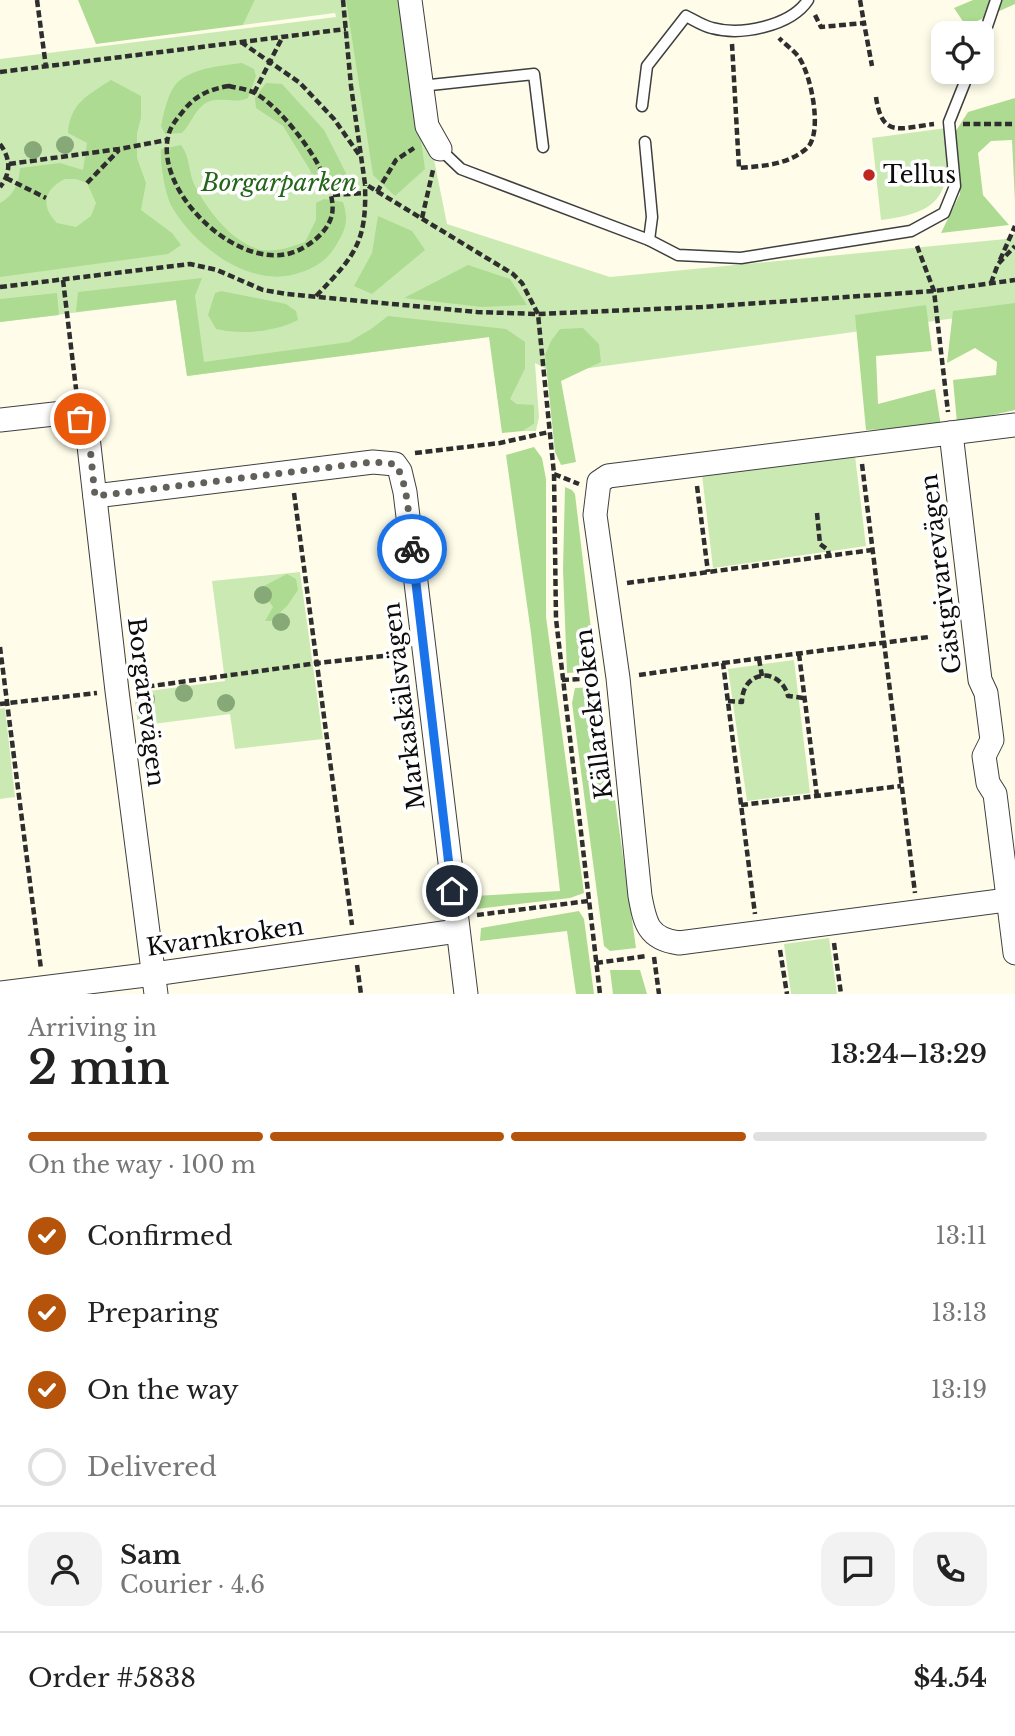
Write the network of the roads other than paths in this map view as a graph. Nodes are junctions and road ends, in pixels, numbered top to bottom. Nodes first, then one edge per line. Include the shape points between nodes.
1 (410, 0) edge
2 (996, 0) edge
3 (808, 1) edge
4 (989, 21) edge
5 (964, 84) edge
6 (421, 86) junction
7 (642, 106) dead end
8 (437, 142) joint
9 (645, 142) dead end
10 (543, 147) dead end
11 (649, 240) junction
12 (0, 420) edge
13 (1015, 425) edge
14 (951, 433) junction
15 (95, 496) junction
16 (1012, 899) edge
17 (456, 924) junction
18 (1015, 953) edge
19 (155, 984) edge
20 (0, 993) edge
21 (466, 994) edge

1 - 6 street
2 - 4 lane
3 - 7 lane via 789,18 768,27 712,28 686,16 648,66
5 - 11 lane via 949,122 955,186 944,213 911,231 741,258 678,255
6 - 8 street via 427,126
6 - 10 lane via 534,74
8 - 11 lane via 461,169
9 - 11 lane via 652,217
12 - 15 street, Borgarevägen via 63,413 80,419 89,437
13 - 14 street, Källarekroken
14 - 16 street, Gästgivarevägen via 980,680 992,740 984,756
14 - 16 street, Källarekroken via 608,477 599,482 595,515 618,677 640,896 659,948
15 - 17 street, Markaskälsvägen via 373,462 395,464 405,492
15 - 19 street, Borgarevägen
16 - 18 street, Gästgivarevägen
17 - 19 street, Kvarnkroken
17 - 21 street, Markaskälsvägen
19 - 20 street, Kvarnkroken

